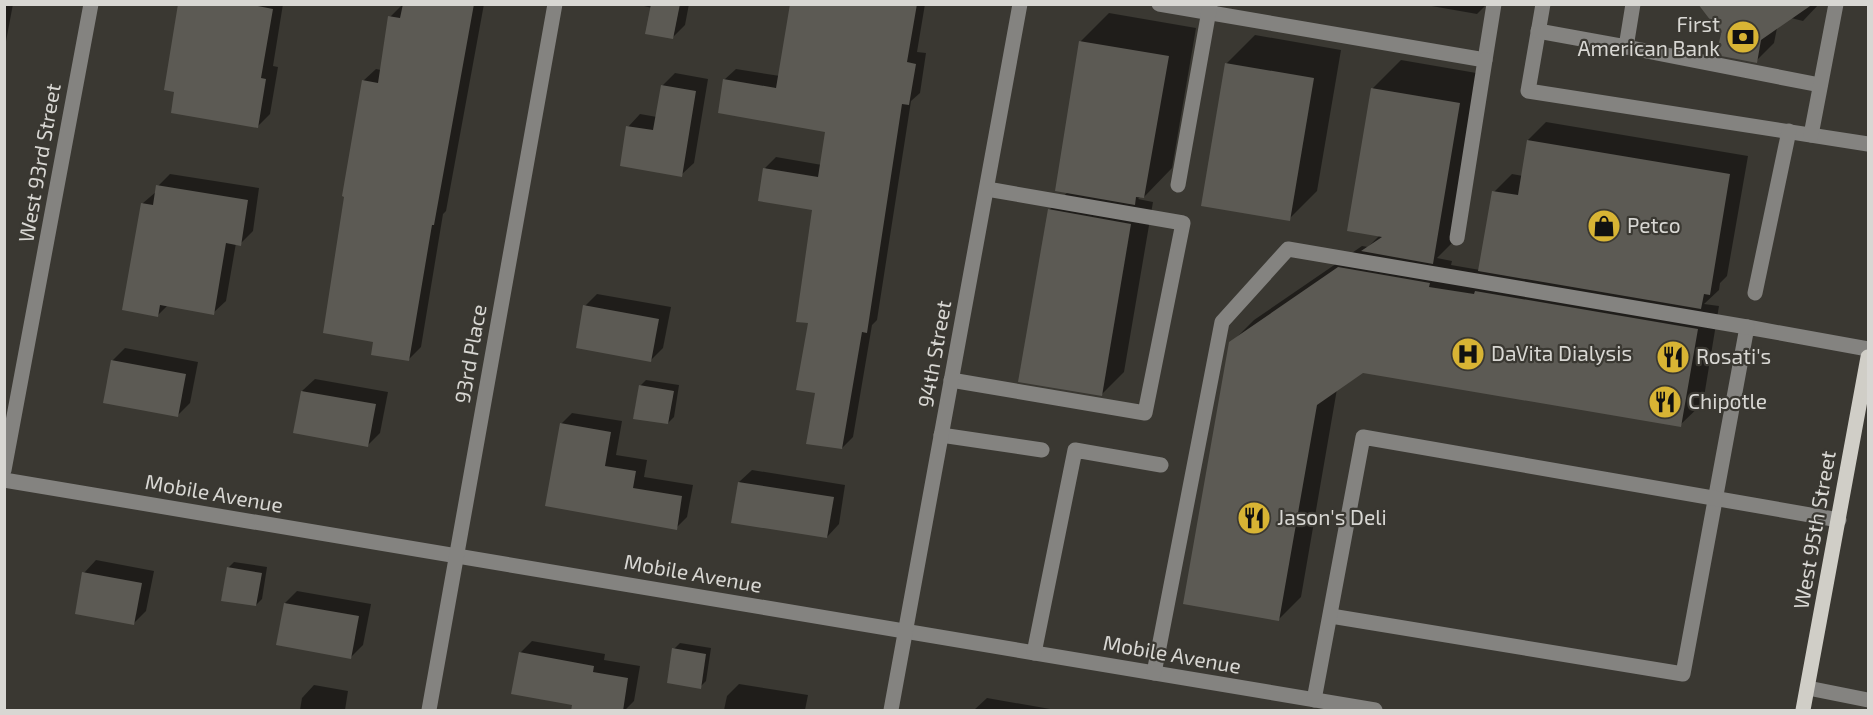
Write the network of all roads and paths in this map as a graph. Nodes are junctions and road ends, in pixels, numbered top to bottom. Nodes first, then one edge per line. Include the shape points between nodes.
1 (91, 4) edge
2 (555, 4) edge
3 (1020, 4) edge
4 (1159, 4) edge
5 (1494, 4) edge
6 (1543, 4) edge
7 (1633, 4) edge
8 (1836, 4) edge
9 (1210, 9) edge
10 (1538, 32) junction
11 (1626, 47) junction
12 (1485, 60) junction
13 (1820, 85) junction
14 (1789, 131) junction
15 (1811, 135) junction
16 (1869, 144) edge
17 (1179, 185) dead end
18 (987, 189) junction
19 (1457, 238) dead end
20 (1755, 293) dead end
21 (1747, 327) junction
22 (1869, 349) edge
23 (1869, 357) edge
24 (951, 380) junction
25 (941, 435) junction
26 (1042, 450) dead end
27 (1161, 465) dead end
28 (4, 470) edge
29 (4, 480) edge
30 (1716, 498) junction
31 (1839, 520) junction
32 (456, 556) junction
33 (1331, 616) junction
34 (906, 631) junction
35 (1034, 653) junction
36 (1154, 673) junction
37 (1808, 688) junction
38 (1314, 700) junction
39 (1869, 700) edge
40 (429, 711) edge
41 (891, 711) edge
42 (1375, 711) edge
43 (1803, 711) edge

1 - 28 street, West 93rd Street
2 - 32 street, 93rd Place
3 - 18 street, 94th Street
4 - 9 street
5 - 12 street
6 - 10 street
7 - 11 street
8 - 13 street
9 - 12 street
9 - 17 street
10 - 11 street
10 - 14 street via 1528,91
11 - 13 street
12 - 19 street
13 - 15 street
14 - 15 street
14 - 20 street
15 - 16 street
18 - 24 street, 94th Street
18 - 24 street via 1183,223 1145,413
21 - 22 street
21 - 30 street
21 - 36 street via 1288,249 1222,322
23 - 31 main road, West 95th Street
24 - 25 street, 94th Street
25 - 26 street
25 - 34 street, 94th Street
27 - 35 street via 1075,450
29 - 32 street, Mobile Avenue
30 - 31 street
30 - 33 street via 1683,674
30 - 33 street via 1363,437
31 - 37 main road, West 95th Street
32 - 34 street, Mobile Avenue
32 - 40 street, 93rd Place
33 - 38 street
34 - 35 street, Mobile Avenue
34 - 41 street, 94th Street
35 - 36 street, Mobile Avenue
36 - 38 street, Mobile Avenue
37 - 39 street
37 - 43 main road, West 95th Street
38 - 42 street, Mobile Avenue

